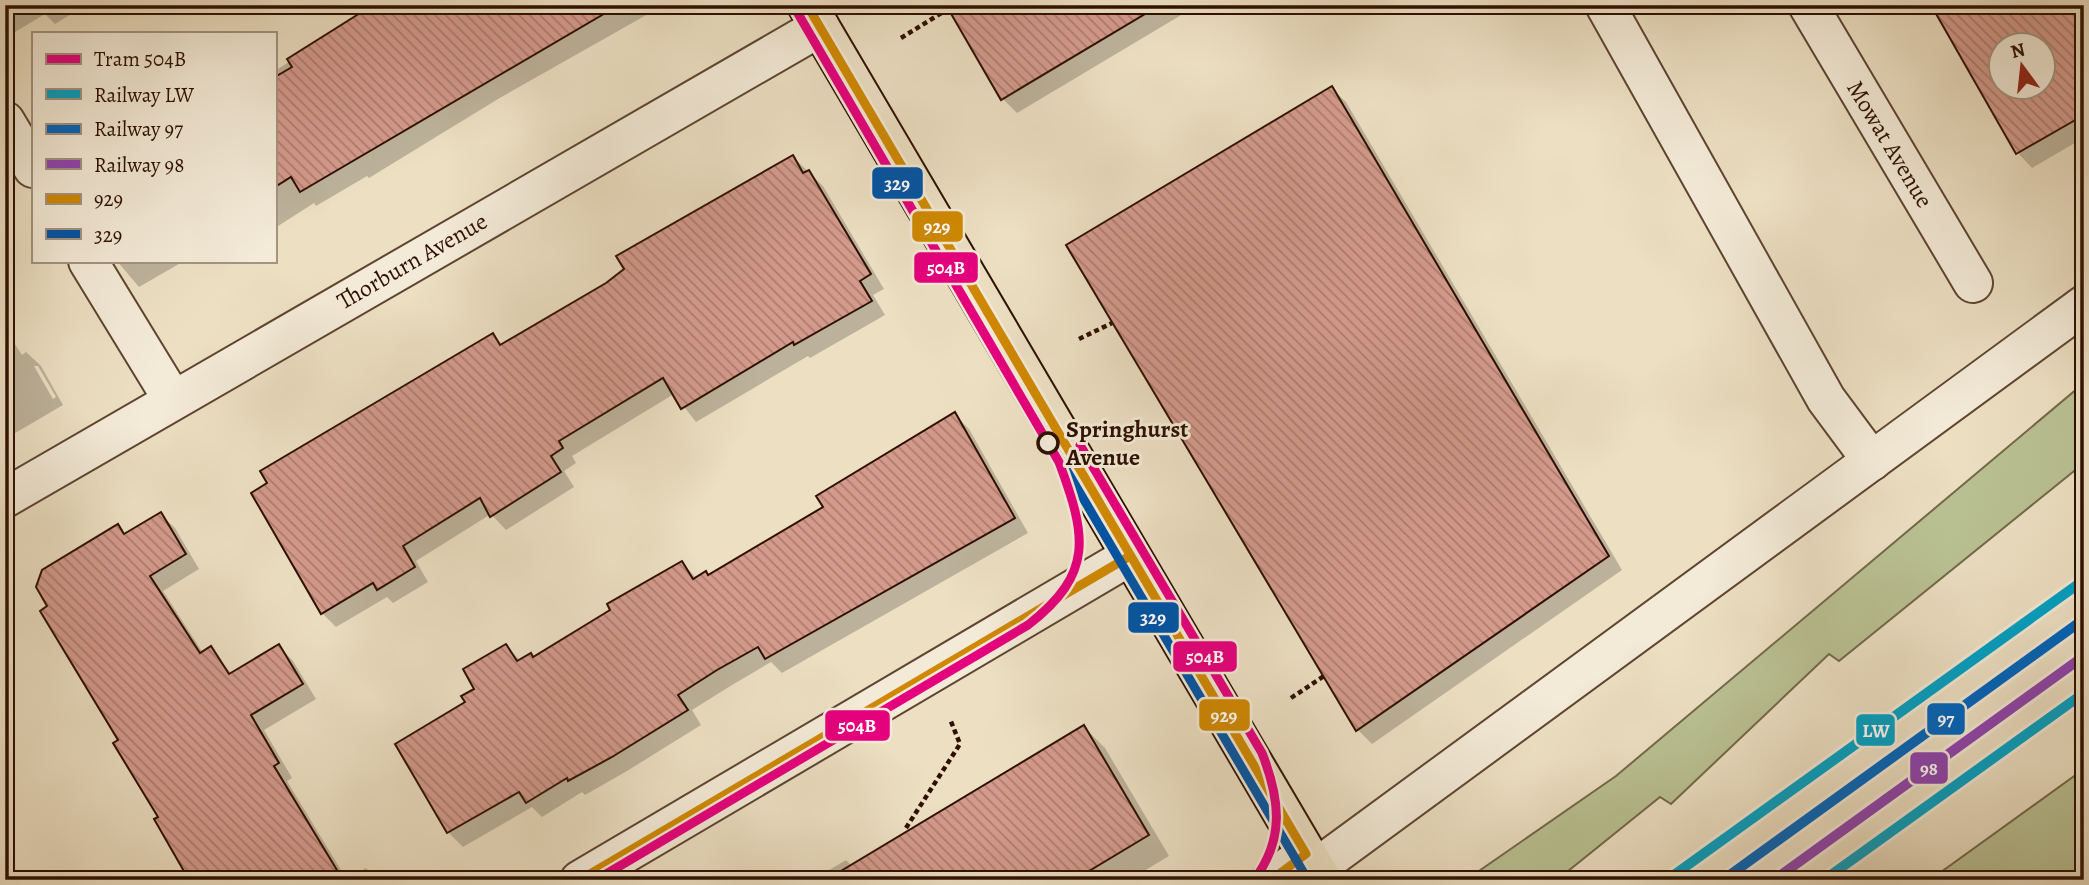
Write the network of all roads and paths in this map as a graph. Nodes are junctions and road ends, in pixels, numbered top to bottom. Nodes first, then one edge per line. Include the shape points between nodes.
1 (1605, 5) edge
2 (1808, 5) edge
3 (1878, 5) edge
4 (948, 9) dead end
5 (1864, 14) dead end
6 (813, 16) edge
7 (901, 38) dead end
8 (5, 121) edge
9 (32, 167) edge
10 (89, 262) edge
11 (1973, 283) dead end
12 (2084, 305) edge
13 (1112, 323) dead end
14 (1079, 340) dead end
15 (173, 400) junction
16 (1871, 461) junction
17 (5, 498) edge
18 (1130, 556) junction
19 (1324, 676) dead end
20 (1291, 698) dead end
21 (950, 719) dead end
22 (906, 828) dead end
23 (1314, 867) edge
24 (580, 880) edge
25 (1271, 880) edge

1 - 16 street via 1826,399
2 - 11 street, Mowat Avenue
3 - 5 path
4 - 7 path
6 - 15 street, Thorburn Avenue
6 - 18 main road
8 - 9 street
10 - 15 street
12 - 16 street
13 - 14 path
15 - 17 street, Thorburn Avenue
16 - 23 street
18 - 23 main road
18 - 24 street
19 - 20 path
21 - 22 path via 960,744
23 - 25 street

